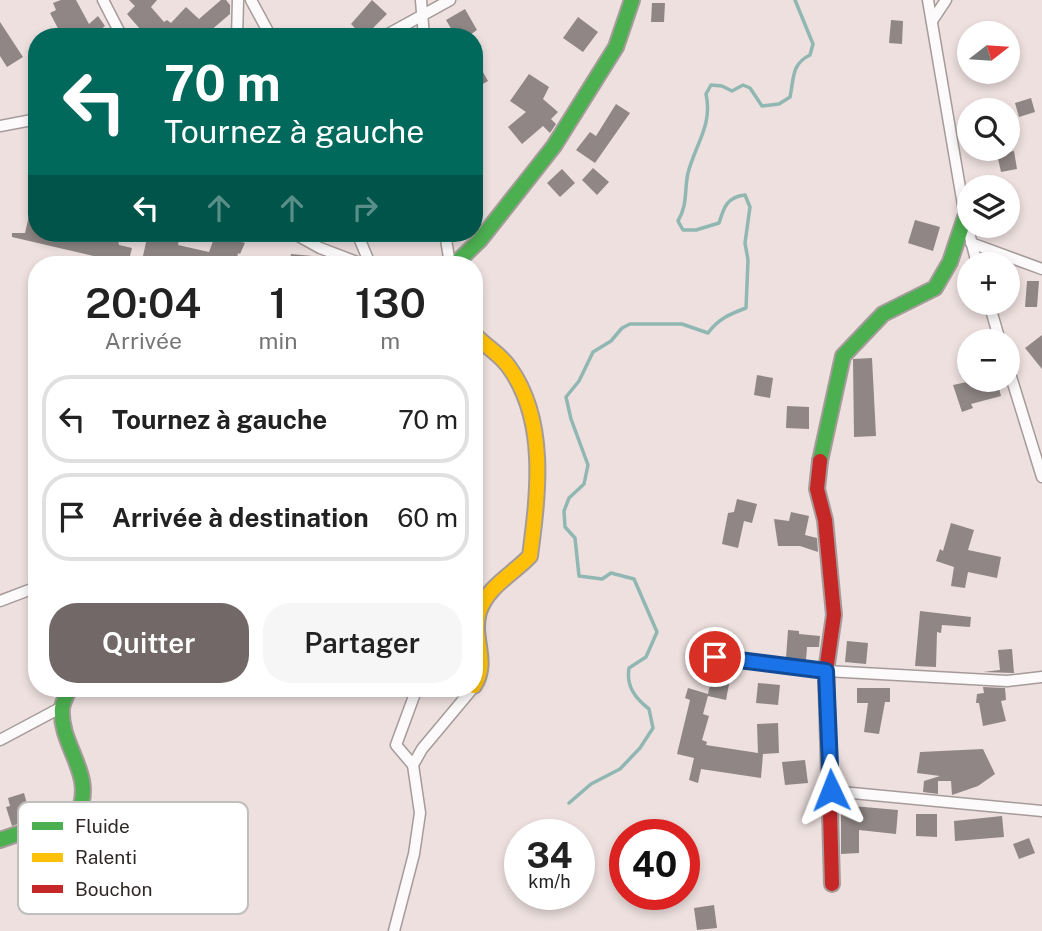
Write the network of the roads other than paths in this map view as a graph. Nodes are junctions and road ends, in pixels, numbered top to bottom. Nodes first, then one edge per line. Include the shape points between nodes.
1 (103, 0) edge
2 (238, 0) edge
3 (251, 0) edge
4 (421, 0) edge
5 (450, 0) edge
6 (632, 0) edge
7 (928, 0) edge
8 (946, 0) edge
9 (422, 16) junction
10 (932, 21) junction
11 (117, 28) edge
12 (237, 28) edge
13 (266, 28) edge
14 (400, 28) edge
15 (423, 28) edge
16 (28, 121) edge
17 (0, 126) edge
18 (958, 175) edge
19 (483, 236) edge
20 (958, 238) edge
21 (970, 238) edge
22 (309, 242) edge
23 (478, 242) edge
24 (971, 243) junction
25 (974, 252) edge
26 (341, 256) edge
27 (462, 256) edge
28 (1042, 269) edge
29 (483, 343) edge
30 (1016, 392) edge
31 (1042, 477) edge
32 (28, 590) edge
33 (0, 601) edge
34 (483, 605) edge
35 (715, 657) dead end
36 (826, 671) junction
37 (1042, 677) edge
38 (66, 697) edge
39 (414, 697) edge
40 (465, 697) edge
41 (62, 707) junction
42 (0, 740) edge
43 (413, 765) junction
44 (831, 790) junction
45 (82, 802) edge
46 (1042, 811) edge
47 (18, 835) edge
48 (0, 841) edge
49 (832, 884) dead end
50 (394, 931) edge

1 - 11 street
2 - 12 street
3 - 13 street
4 - 9 street
5 - 9 street
6 - 19 street via 616,47 554,146
7 - 10 street
8 - 10 street
9 - 14 street
9 - 15 street
10 - 18 street
16 - 17 street
20 - 36 street via 935,288 883,314 843,356 817,489 825,520 834,615
21 - 24 street
22 - 26 street
23 - 27 street
24 - 25 street
24 - 28 street
29 - 34 street via 512,370 537,444 530,556 493,586
30 - 31 street
32 - 33 street
35 - 36 street
36 - 37 street via 1007,681
36 - 44 street
38 - 41 street
39 - 43 street via 396,744
40 - 43 street
41 - 42 street
41 - 45 street via 83,786
43 - 50 street via 421,813
44 - 46 street
44 - 49 street
47 - 48 street

